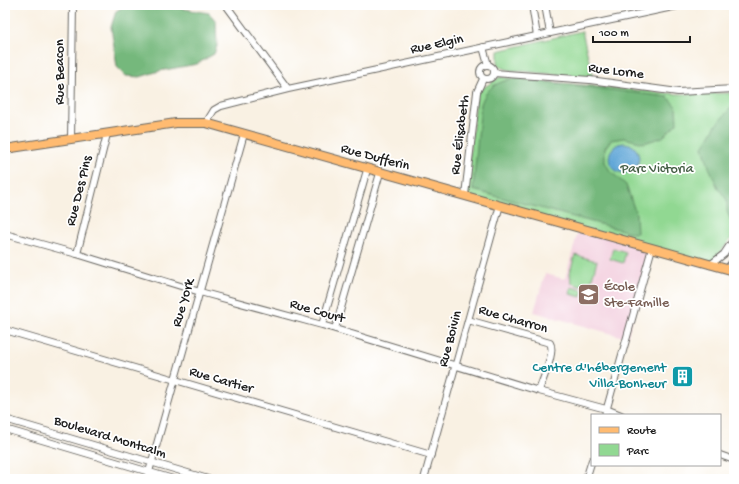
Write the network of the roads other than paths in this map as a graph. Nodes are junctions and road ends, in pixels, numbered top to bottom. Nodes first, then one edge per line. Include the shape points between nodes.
1 (72, 5) edge
2 (226, 5) edge
3 (532, 5) edge
4 (545, 5) edge
5 (682, 5) edge
6 (550, 33) junction
7 (537, 36) junction
8 (483, 47) junction
9 (488, 65) junction
10 (494, 73) junction
11 (483, 78) junction
12 (288, 89) junction
13 (734, 89) edge
14 (206, 123) junction
15 (107, 134) junction
16 (244, 134) junction
17 (71, 139) junction
18 (5, 149) edge
19 (367, 170) junction
20 (380, 173) junction
21 (465, 195) junction
22 (500, 205) junction
23 (5, 234) edge
24 (734, 239) edge
25 (652, 248) junction
26 (343, 253) junction
27 (77, 254) junction
28 (356, 257) junction
29 (734, 260) edge
30 (710, 265) junction
31 (730, 270) edge
32 (200, 292) junction
33 (468, 320) junction
34 (322, 325) junction
35 (335, 329) junction
36 (5, 330) edge
37 (456, 365) junction
38 (175, 380) junction
39 (539, 391) junction
40 (606, 412) edge
41 (616, 414) edge
42 (5, 419) edge
43 (5, 429) edge
44 (431, 455) junction
45 (721, 455) edge
46 (734, 460) edge
47 (152, 463) junction
48 (591, 463) edge
49 (149, 472) junction
50 (148, 479) edge
51 (173, 479) edge
52 (208, 479) edge
53 (424, 479) edge
54 (586, 479) edge

1 - 17 street, Rue Beacon
2 - 12 street
3 - 7 street
4 - 6 street
5 - 6 street, Rue Elgin
6 - 7 street, Rue Elgin
7 - 8 street, Rue Elgin
8 - 9 street
8 - 12 street, Rue Elgin
9 - 10 street via 493,68
9 - 11 street via 483,66 480,71
10 - 11 street via 492,78
10 - 13 street, Rue Lorne via 590,80 678,92
11 - 21 street, Rue Élisabeth via 477,92
12 - 14 street, Rue Elgin via 221,106 214,110
14 - 15 main road, Rue Dufferin via 176,123
14 - 16 main road, Rue Dufferin
15 - 17 main road, Rue Dufferin
15 - 27 street, Rue Des Pins
16 - 19 main road, Rue Dufferin
16 - 32 street, Rue York
17 - 18 main road, Rue Dufferin
19 - 20 main road, Rue Dufferin
19 - 26 street
20 - 21 main road, Rue Dufferin
20 - 28 street
21 - 22 main road, Rue Dufferin
22 - 25 main road, Rue Dufferin
22 - 33 street, Rue Boivin
23 - 27 street, Rue Court
24 - 30 street via 724,254
25 - 30 main road, Rue Dufferin
25 - 40 street
26 - 28 street
26 - 34 street
27 - 32 street, Rue Court
28 - 35 street
29 - 31 street
30 - 31 main road, Rue Dufferin
32 - 34 street, Rue Court
32 - 38 street, Rue York
33 - 37 street, Rue Boivin
33 - 39 street, Rue Charron via 550,343 551,354
34 - 35 street, Rue Court
35 - 37 street, Rue Court
36 - 38 street, Rue Cartier
37 - 39 street, Rue Court
37 - 44 street, Rue Boivin
38 - 44 street, Rue Cartier
38 - 47 street, Rue York
39 - 40 street, Rue Court
40 - 41 street, Rue Court
42 - 47 street, Boulevard Montcalm
43 - 49 street, Boulevard Montcalm
44 - 53 street, Rue Boivin
45 - 46 street
47 - 49 street, Rue York
47 - 52 street, Boulevard Montcalm
48 - 54 street
49 - 50 street, Rue York
49 - 51 street, Boulevard Montcalm

